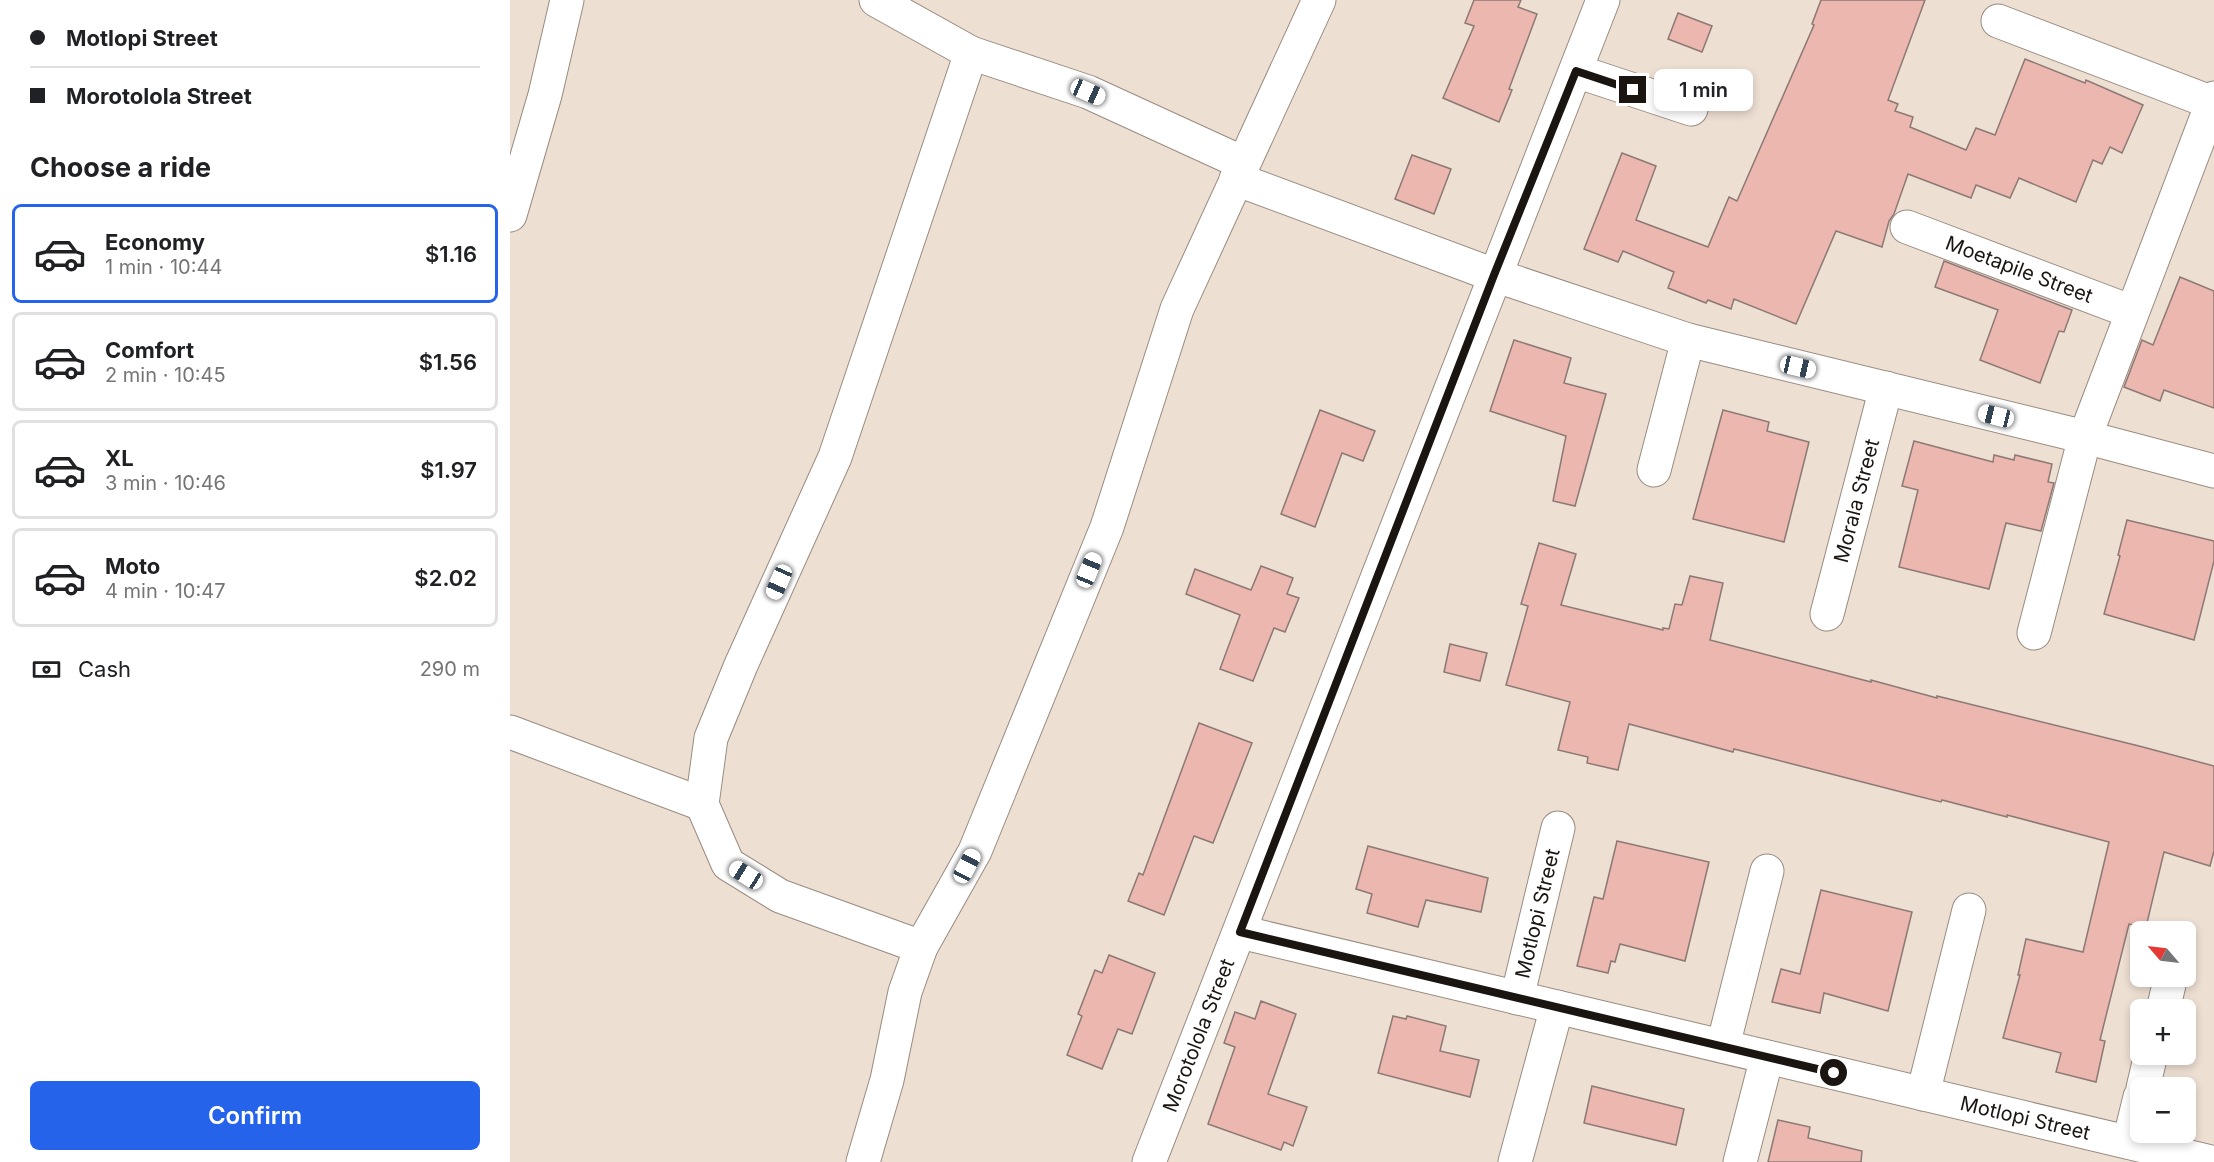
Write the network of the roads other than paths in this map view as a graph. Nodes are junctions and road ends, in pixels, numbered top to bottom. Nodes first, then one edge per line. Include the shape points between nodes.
1 (567, 0) edge
2 (876, 0) edge
3 (1319, 0) edge
4 (1603, 0) edge
5 (1998, 21) dead end
6 (971, 53) junction
7 (1576, 71) junction
8 (2213, 101) edge
9 (1691, 109) dead end
10 (1240, 171) junction
11 (510, 215) edge
12 (1907, 227) dead end
13 (1494, 275) junction
14 (2132, 312) junction
15 (1688, 340) junction
16 (1886, 388) junction
17 (2085, 437) junction
18 (1654, 470) dead end
19 (2214, 471) edge
20 (1827, 614) dead end
21 (2034, 633) dead end
22 (510, 732) edge
23 (702, 804) junction
24 (1558, 828) dead end
25 (1767, 871) dead end
26 (1969, 910) dead end
27 (1240, 932) junction
28 (921, 947) junction
29 (1517, 998) junction
30 (1557, 1007) junction
31 (1723, 1046) junction
32 (1767, 1057) junction
33 (1923, 1094) junction
34 (2130, 1138) edge
35 (2129, 1142) junction
36 (2162, 1156) edge
37 (863, 1162) edge
38 (1149, 1162) edge
39 (1515, 1162) edge
40 (1740, 1162) edge
41 (2211, 1162) edge

1 - 11 street via 546,95
2 - 6 street
3 - 10 street
4 - 7 street, Morotolola Street
5 - 8 street
6 - 10 street via 1088,92
6 - 23 street via 835,457 711,738
7 - 9 street
7 - 13 street, Morotolola Street
8 - 14 street
10 - 13 street
10 - 28 street via 1177,309 1107,527 980,840
12 - 14 street, Moetapile Street
13 - 15 street
13 - 27 street, Morotolola Street
14 - 17 street
15 - 16 street
15 - 18 street
16 - 17 street
16 - 20 street, Morala Street
17 - 19 street
17 - 21 street
22 - 23 street
23 - 28 street via 728,864 780,896
24 - 29 street, Motlopi Street
25 - 31 street
26 - 33 street
27 - 29 street, Motlopi Street
27 - 38 street, Morotolola Street
28 - 37 street via 905,992 887,1080
29 - 30 street, Motlopi Street
30 - 31 street, Motlopi Street
30 - 39 street
31 - 32 street, Motlopi Street
32 - 33 street, Motlopi Street
32 - 40 street
33 - 35 street, Motlopi Street
34 - 35 street
35 - 36 street, Motlopi Street
36 - 41 street, Motlopi Street

